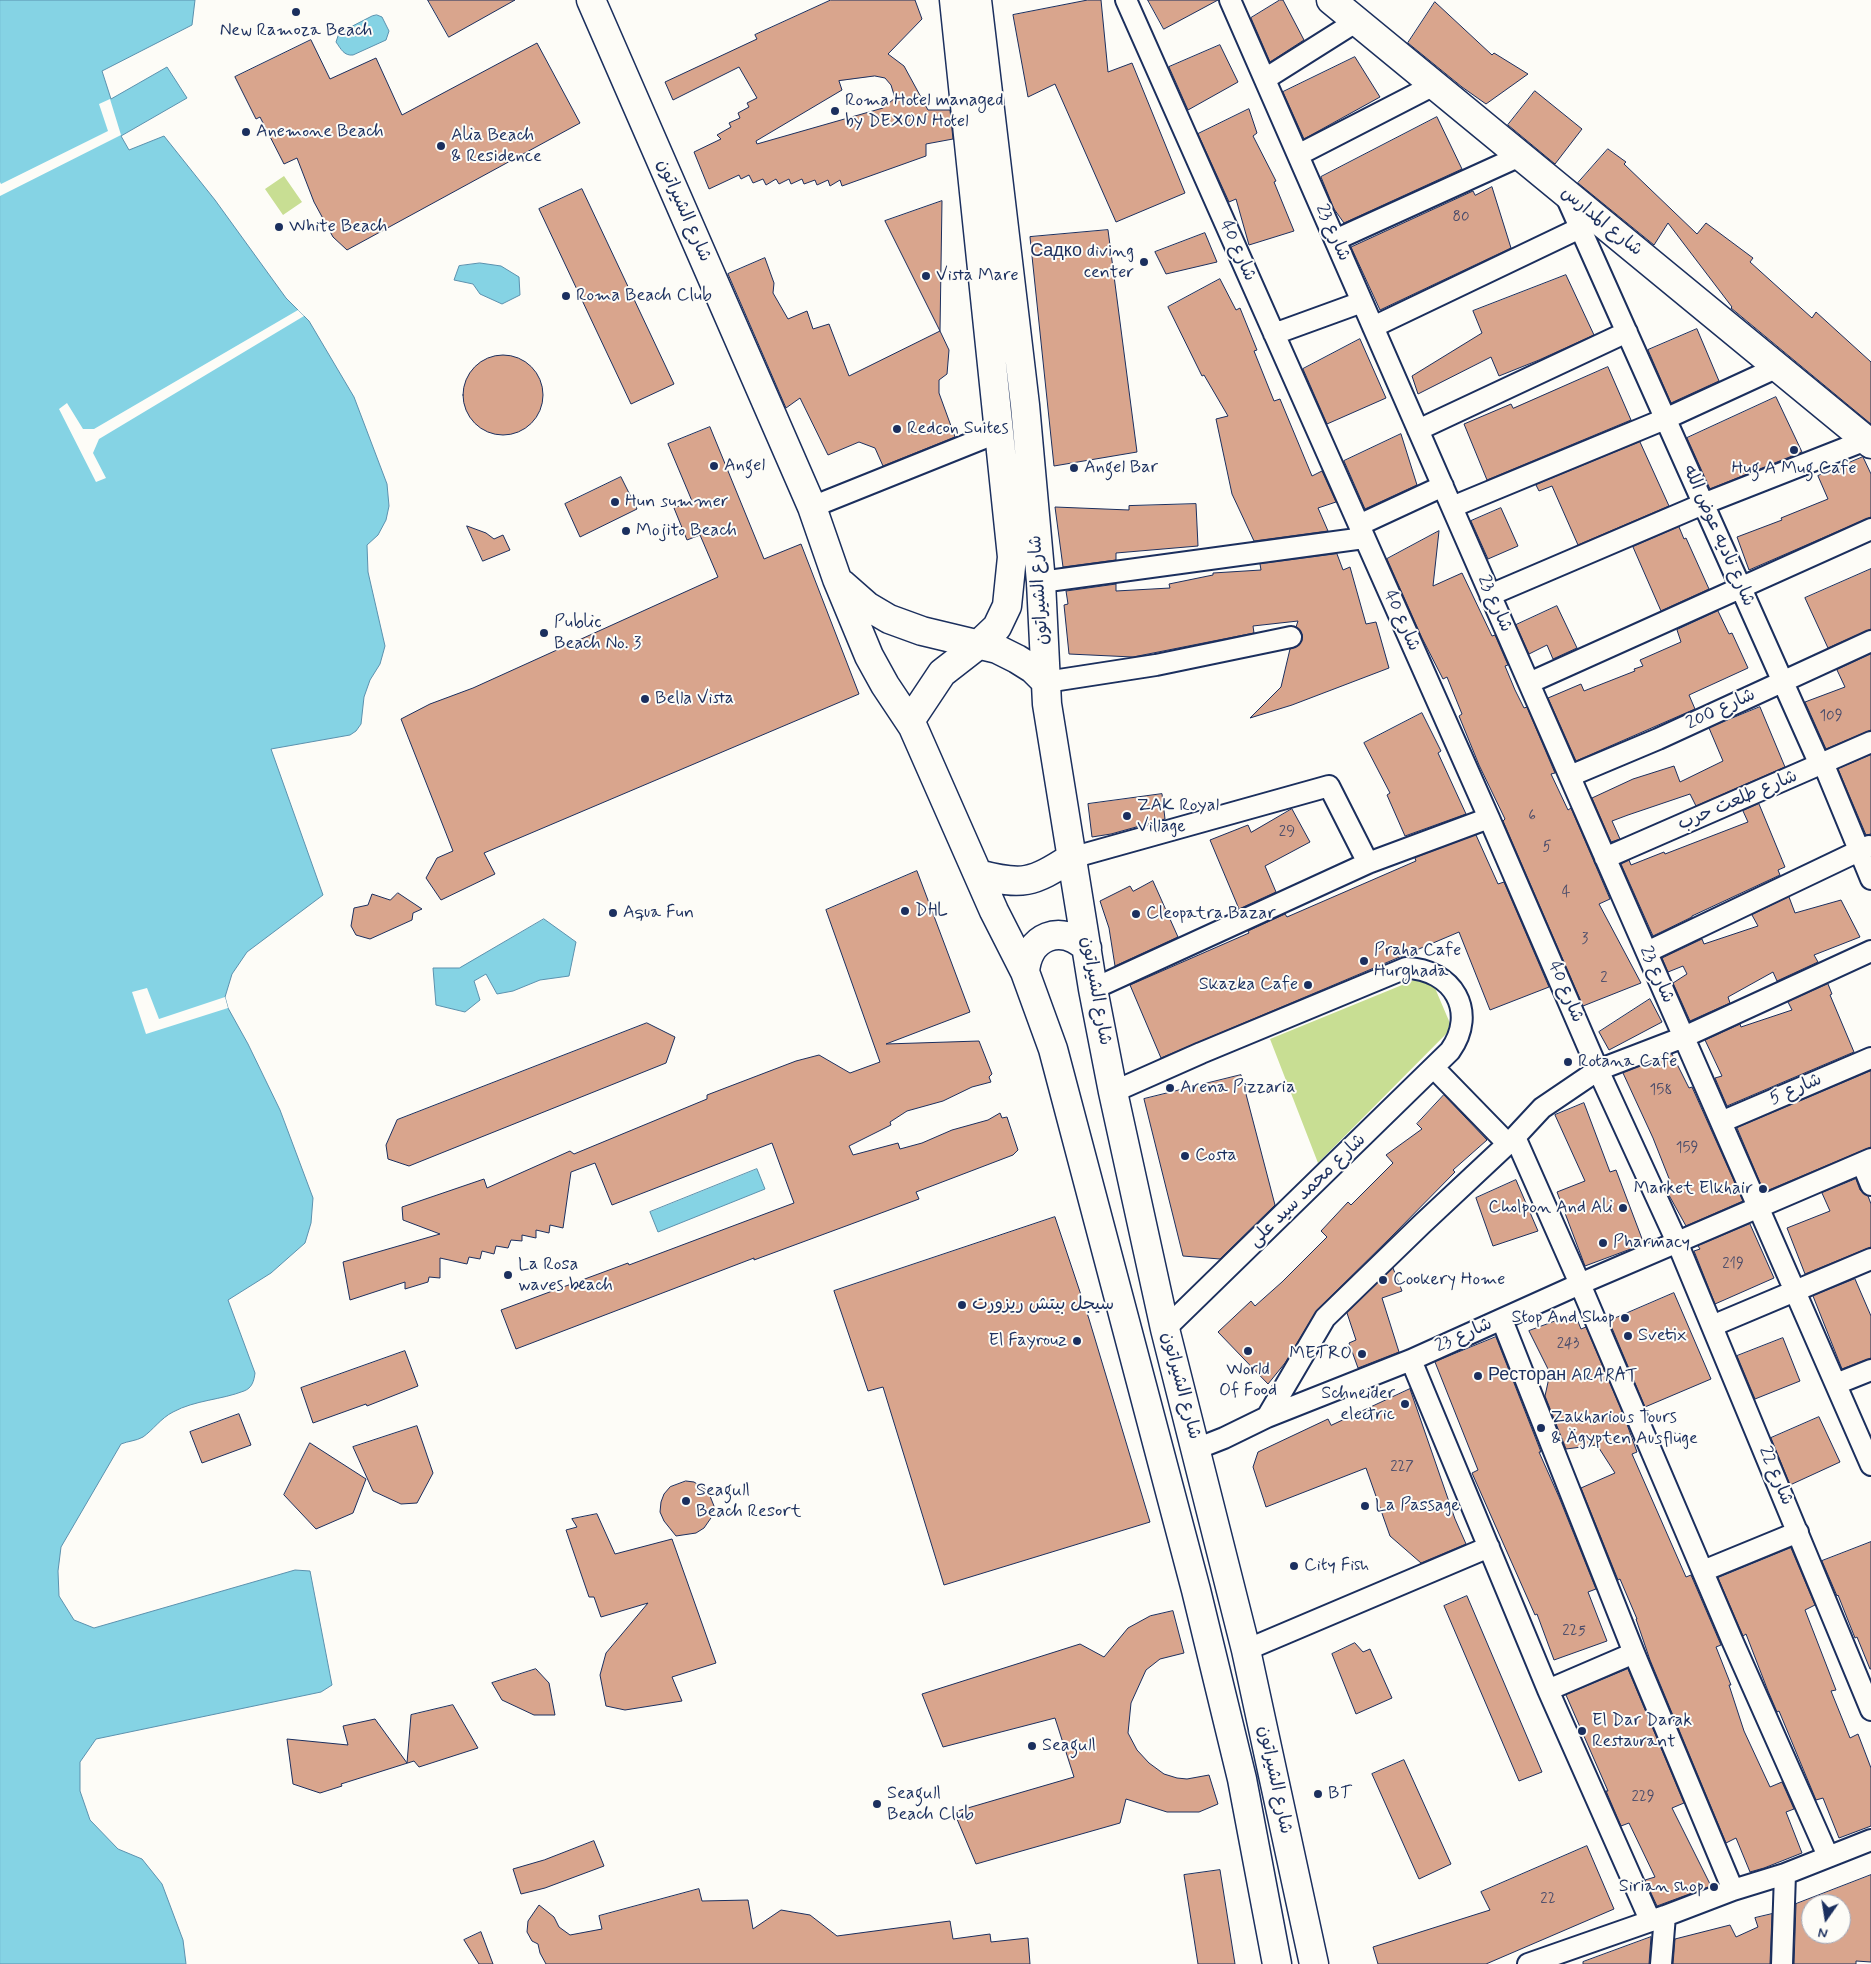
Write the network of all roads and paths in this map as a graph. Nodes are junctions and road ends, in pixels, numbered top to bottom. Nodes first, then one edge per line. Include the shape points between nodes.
1 (591, 0) edge
2 (954, 0) edge
3 (977, 0) edge
4 (1126, 0) edge
5 (1230, 0) edge
6 (1332, 0) edge
7 (1357, 21) junction
8 (1265, 79) junction
9 (1434, 85) junction
10 (1298, 155) junction
11 (1520, 156) junction
12 (1564, 192) junction
13 (1580, 228) junction
14 (1335, 240) junction
15 (1362, 302) junction
16 (1373, 327) junction
17 (1627, 332) junction
18 (1274, 334) junction
19 (1778, 367) junction
20 (1665, 419) junction
21 (1418, 430) junction
22 (999, 432) junction
23 (1868, 442) edge
24 (1443, 486) junction
25 (1703, 504) junction
26 (812, 506) junction
27 (1452, 507) junction
28 (1871, 529) edge
29 (1362, 532) junction
30 (837, 579) junction
31 (1041, 582) junction
32 (1740, 586) junction
33 (1490, 595) junction
34 (1291, 638) dead end
35 (1871, 641) edge
36 (978, 646) junction
37 (1783, 681) junction
38 (1046, 682) junction
39 (1529, 682) junction
40 (910, 721) junction
41 (1871, 742) edge
42 (1820, 765) junction
43 (1570, 776) junction
44 (1489, 818) junction
45 (1865, 848) edge
46 (1071, 858) junction
47 (1605, 858) junction
48 (1368, 863) junction
49 (978, 874) junction
50 (1871, 879) edge
51 (1087, 948) junction
52 (1647, 952) junction
53 (1871, 952) edge
54 (1025, 972) junction
55 (1093, 989) junction
56 (1684, 1037) junction
57 (1871, 1058) edge
58 (1434, 1068) junction
59 (1598, 1070) junction
60 (1113, 1092) junction
61 (1721, 1122) junction
62 (1511, 1140) junction
63 (1866, 1161) edge
64 (1871, 1185) edge
65 (1758, 1207) junction
66 (1677, 1242) junction
67 (1871, 1259) edge
68 (1580, 1284) junction
69 (1794, 1291) junction
70 (1502, 1320) junction
71 (1712, 1326) junction
72 (1165, 1329) junction
73 (1411, 1360) junction
74 (1871, 1370) edge
75 (1836, 1384) junction
76 (1267, 1417) junction
77 (1196, 1449) junction
78 (1871, 1466) edge
79 (1798, 1532) junction
80 (1489, 1547) junction
81 (1703, 1572) junction
82 (1246, 1650) junction
83 (1634, 1653) junction
84 (1548, 1690) junction
85 (1871, 1710) edge
86 (1871, 1840) edge
87 (1828, 1856) junction
88 (1785, 1874) junction
89 (1733, 1890) junction
90 (1658, 1918) junction
91 (1539, 1962) edge
92 (1277, 1964) edge
93 (1314, 1964) edge
94 (1661, 1964) edge
95 (1782, 1964) edge

1 - 26 street, شارع الشيراتون
2 - 22 street, شارع الشيراتون
3 - 31 street, شارع الشيراتون via 1025,404
4 - 18 street, شارع 40
5 - 8 street, شارع 23
6 - 7 street, شارع المدارس
7 - 8 street
7 - 9 street, شارع المدارس
8 - 10 street, شارع 23
9 - 10 street
9 - 11 street, شارع المدارس
10 - 14 street, شارع 23
11 - 12 street, شارع المدارس
11 - 14 street
12 - 13 street, شارع ناديه عوض الله
12 - 19 street, شارع المدارس
13 - 16 street
13 - 17 street, شارع ناديه عوض الله
14 - 15 street, شارع 23
15 - 16 street, شارع 23
15 - 18 street
16 - 21 street, شارع 23
17 - 20 street, شارع ناديه عوض الله
17 - 21 street
18 - 29 street, شارع 40
19 - 20 street
19 - 23 street, شارع المدارس
20 - 25 street, شارع ناديه عوض الله
20 - 27 street
21 - 24 street, شارع 23
22 - 26 street
22 - 36 street, شارع الشيراتون via 1012,557 1010,583 1007,606 997,627
23 - 25 street
24 - 27 street, شارع 23
24 - 29 street
25 - 32 street, شارع ناديه عوض الله
25 - 33 street
26 - 30 street, شارع الشيراتون
27 - 33 street, شارع 23
28 - 32 street
29 - 31 street
29 - 44 street, شارع 40
30 - 36 street via 867,606 890,619
30 - 40 street, شارع الشيراتون via 869,656
31 - 38 street, شارع الشيراتون
32 - 37 street, شارع ناديه عوض الله
32 - 39 street
33 - 39 street, شارع 23
34 - 38 street via 1156,665
35 - 37 street, شارع 200
36 - 38 street via 997,649 1018,658
36 - 40 street, شارع الشيراتون via 942,673
37 - 42 street, شارع ناديه عوض الله
37 - 43 street, شارع 200
38 - 46 street, شارع الشيراتون
39 - 43 street, شارع 23
40 - 49 street, شارع الشيراتون
41 - 42 street, شارع طلعت حرب
42 - 45 street, شارع ناديه عوض الله via 1826,770
42 - 47 street, شارع طلعت حرب
43 - 47 street, شارع 23
44 - 48 street
44 - 59 street, شارع 40
45 - 50 street, شارع ناديه عوض الله
45 - 52 street
46 - 48 street via 1329,786
46 - 49 street via 1032,880 1015,881
46 - 51 street, شارع الشيراتون
47 - 52 street, شارع 23
48 - 55 street
49 - 54 street, شارع الشيراتون
51 - 54 street via 1069,936 1047,937 1030,950
51 - 55 street, شارع الشيراتون
52 - 56 street, شارع 23
53 - 56 street
54 - 92 street, شارع الشيراتون via 1053,1049 1196,1590 1242,1779
55 - 60 street, شارع الشيراتون
56 - 59 street
56 - 61 street, شارع 23
57 - 61 street, شارع 5
58 - 60 street, شارع محمد سيد على via 1457,1042 1462,1027 1462,1010 1446,982 1417,968 1406,968
58 - 62 street
58 - 72 street, شارع محمد سيد على
59 - 62 street via 1542,1108
59 - 66 street, شارع 40
60 - 72 street, شارع الشيراتون
61 - 65 street, شارع 23
62 - 68 street
62 - 76 street via 1325,1318
63 - 64 street
63 - 65 street, شارع 23
65 - 66 street, شارع 23
65 - 69 street, شارع 23
66 - 68 street, شارع 23
66 - 71 street, شارع 22
67 - 69 street
68 - 70 street, شارع 23
68 - 81 street
69 - 71 street
69 - 75 street, شارع 23
70 - 73 street, شارع 23
70 - 83 street
71 - 79 street, شارع 22
72 - 77 street, شارع الشيراتون
73 - 76 street, شارع 23
73 - 80 street
74 - 75 street
75 - 78 street, شارع 23
76 - 77 street, شارع 23
77 - 82 street, شارع الشيراتون
79 - 81 street
79 - 85 street, شارع 22
80 - 82 street
80 - 84 street
81 - 87 street
82 - 93 street, شارع الشيراتون
83 - 84 street
83 - 89 street
84 - 90 street
86 - 87 street
87 - 88 street
88 - 89 street
88 - 95 street
89 - 90 street
90 - 91 street
90 - 94 street

